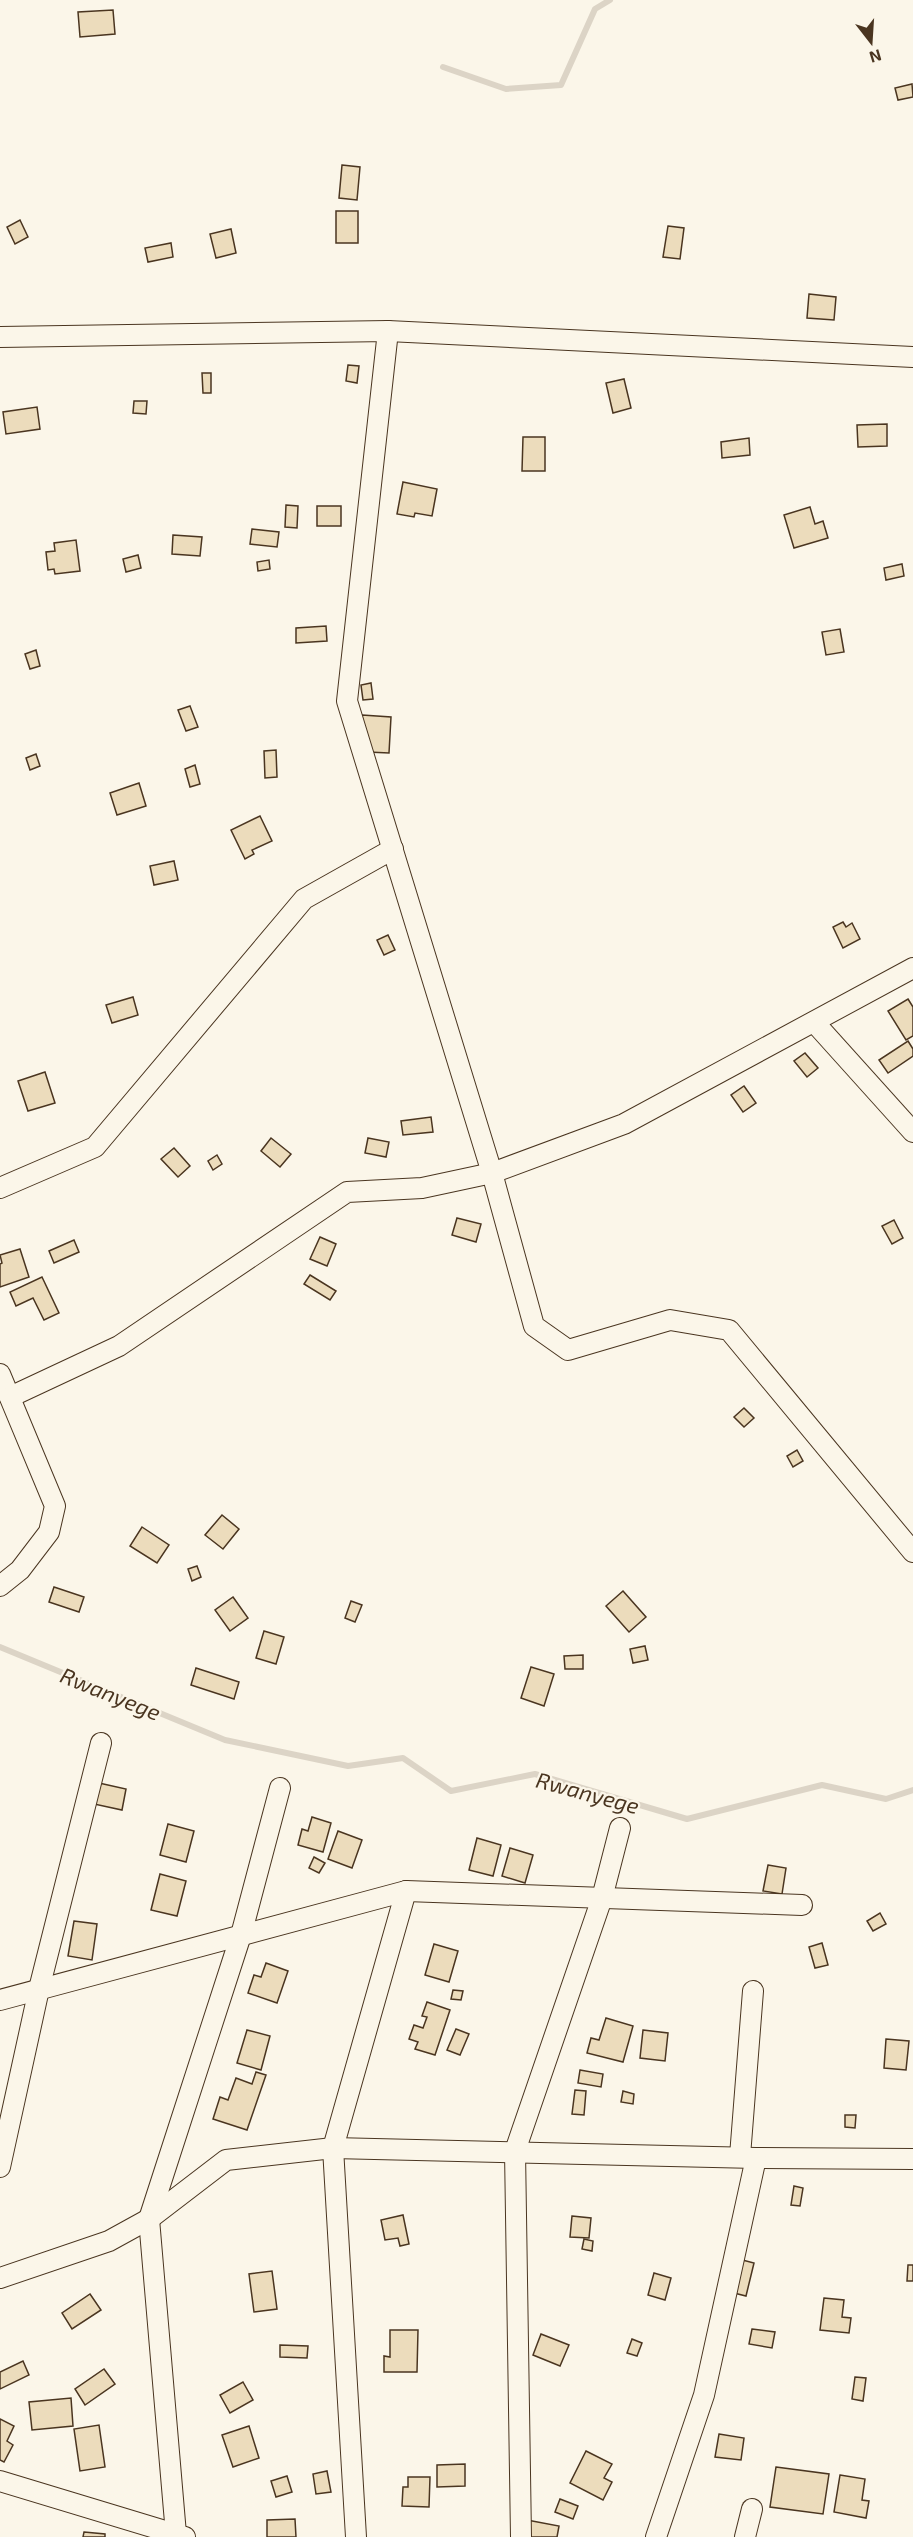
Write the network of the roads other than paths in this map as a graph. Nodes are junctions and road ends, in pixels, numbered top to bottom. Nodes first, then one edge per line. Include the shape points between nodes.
1 (388, 331) junction
2 (0, 338) edge
3 (913, 357) edge
4 (393, 849) junction
5 (913, 968) edge
6 (814, 1022) junction
7 (913, 1132) edge
8 (492, 1173) junction
9 (0, 1188) edge
10 (0, 1374) edge
11 (9, 1397) junction
12 (913, 1552) edge
13 (0, 1586) edge
14 (101, 1743) dead end
15 (280, 1788) dead end
16 (620, 1828) dead end
17 (406, 1891) junction
18 (602, 1898) junction
19 (802, 1905) dead end
20 (241, 1935) junction
21 (39, 1989) junction
22 (753, 1991) dead end
23 (0, 2000) edge
24 (333, 2148) junction
25 (515, 2151) junction
26 (748, 2157) junction
27 (913, 2159) edge
28 (0, 2167) edge
29 (149, 2219) junction
30 (0, 2278) edge
31 (0, 2481) edge
32 (752, 2509) dead end
33 (181, 2535) edge
34 (356, 2537) edge
35 (521, 2537) edge
36 (656, 2537) edge
37 (745, 2537) edge

1 - 2 street
1 - 3 street
1 - 4 street via 347,701
4 - 8 street
4 - 9 street via 304,899 95,1147
5 - 6 street
6 - 7 street
6 - 8 street via 624,1124
8 - 11 street via 422,1188 347,1192 119,1346
8 - 12 street via 534,1326 568,1350 670,1320 729,1330
10 - 11 street
11 - 13 street via 55,1506 49,1532 20,1570
14 - 21 street
15 - 20 street
16 - 18 street
17 - 18 street
17 - 20 street
17 - 24 street
18 - 19 street
18 - 25 street
20 - 21 street
20 - 29 street
21 - 23 street
21 - 28 street
22 - 26 street
24 - 25 street
24 - 29 street via 226,2160
24 - 34 street
25 - 26 street
25 - 35 street
26 - 27 street
26 - 36 street via 704,2395
29 - 30 street via 109,2241
29 - 33 street
31 - 33 street
32 - 37 street

